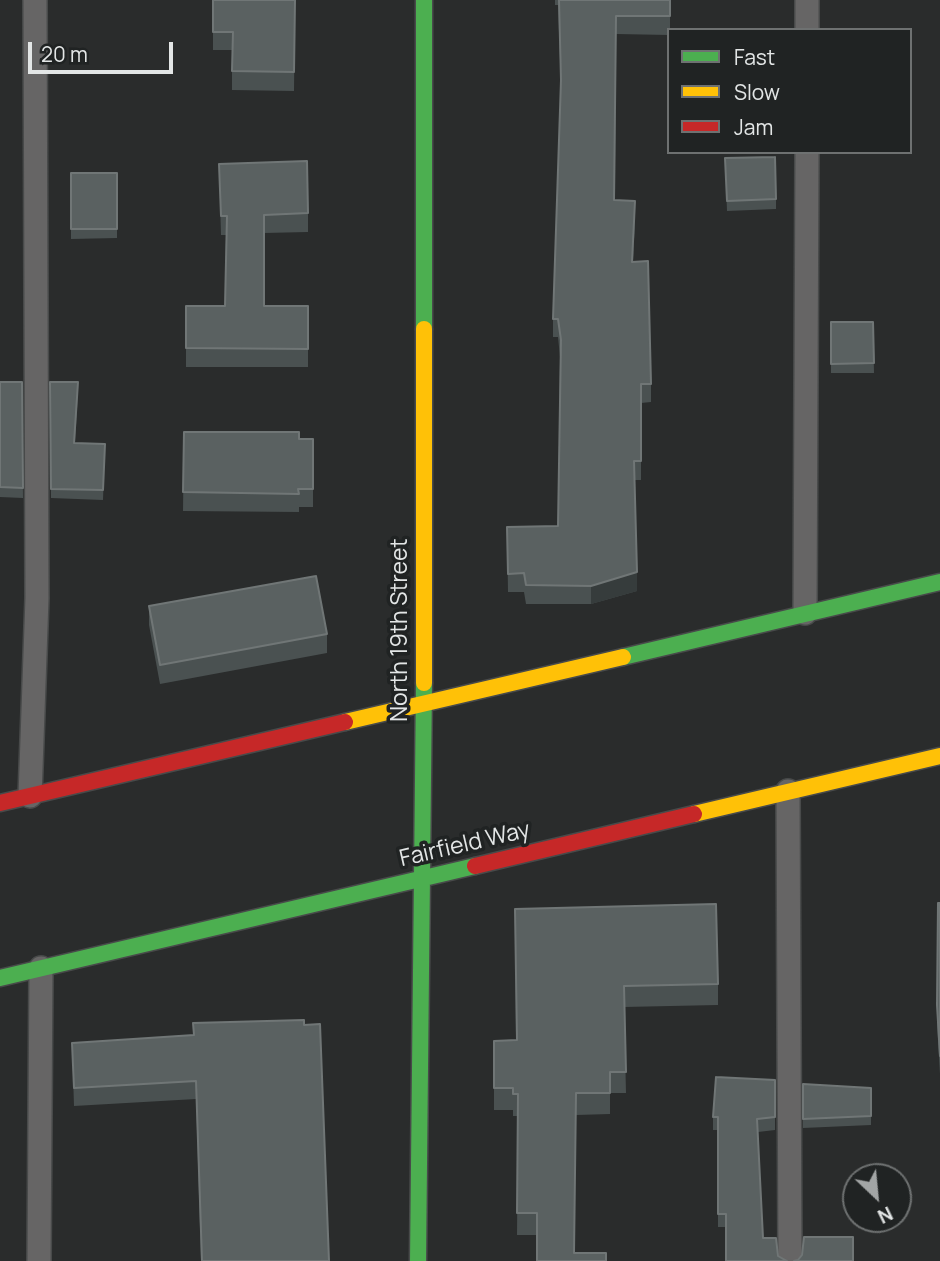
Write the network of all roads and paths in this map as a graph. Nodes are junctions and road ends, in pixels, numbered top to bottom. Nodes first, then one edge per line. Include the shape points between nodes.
1 (36, 0) edge
2 (424, 0) edge
3 (807, 0) edge
4 (807, 28) edge
5 (807, 154) edge
6 (940, 582) edge
7 (804, 613) junction
8 (424, 704) junction
9 (940, 755) edge
10 (788, 791) junction
11 (30, 796) junction
12 (0, 803) edge
13 (421, 880) junction
14 (41, 968) junction
15 (0, 978) edge
16 (39, 1261) edge
17 (418, 1261) edge
18 (790, 1261) edge

1 - 11 lane via 37,598
2 - 8 main road, North 19th Street
3 - 4 lane
5 - 7 lane
6 - 7 main road
7 - 8 main road
8 - 11 main road
8 - 13 main road, North 19th Street
9 - 10 main road, Fairfield Way
10 - 13 main road, Fairfield Way
10 - 18 lane
11 - 12 main road
13 - 14 main road, Fairfield Way
13 - 17 main road, North 19th Street
14 - 15 main road, Fairfield Way
14 - 16 lane

